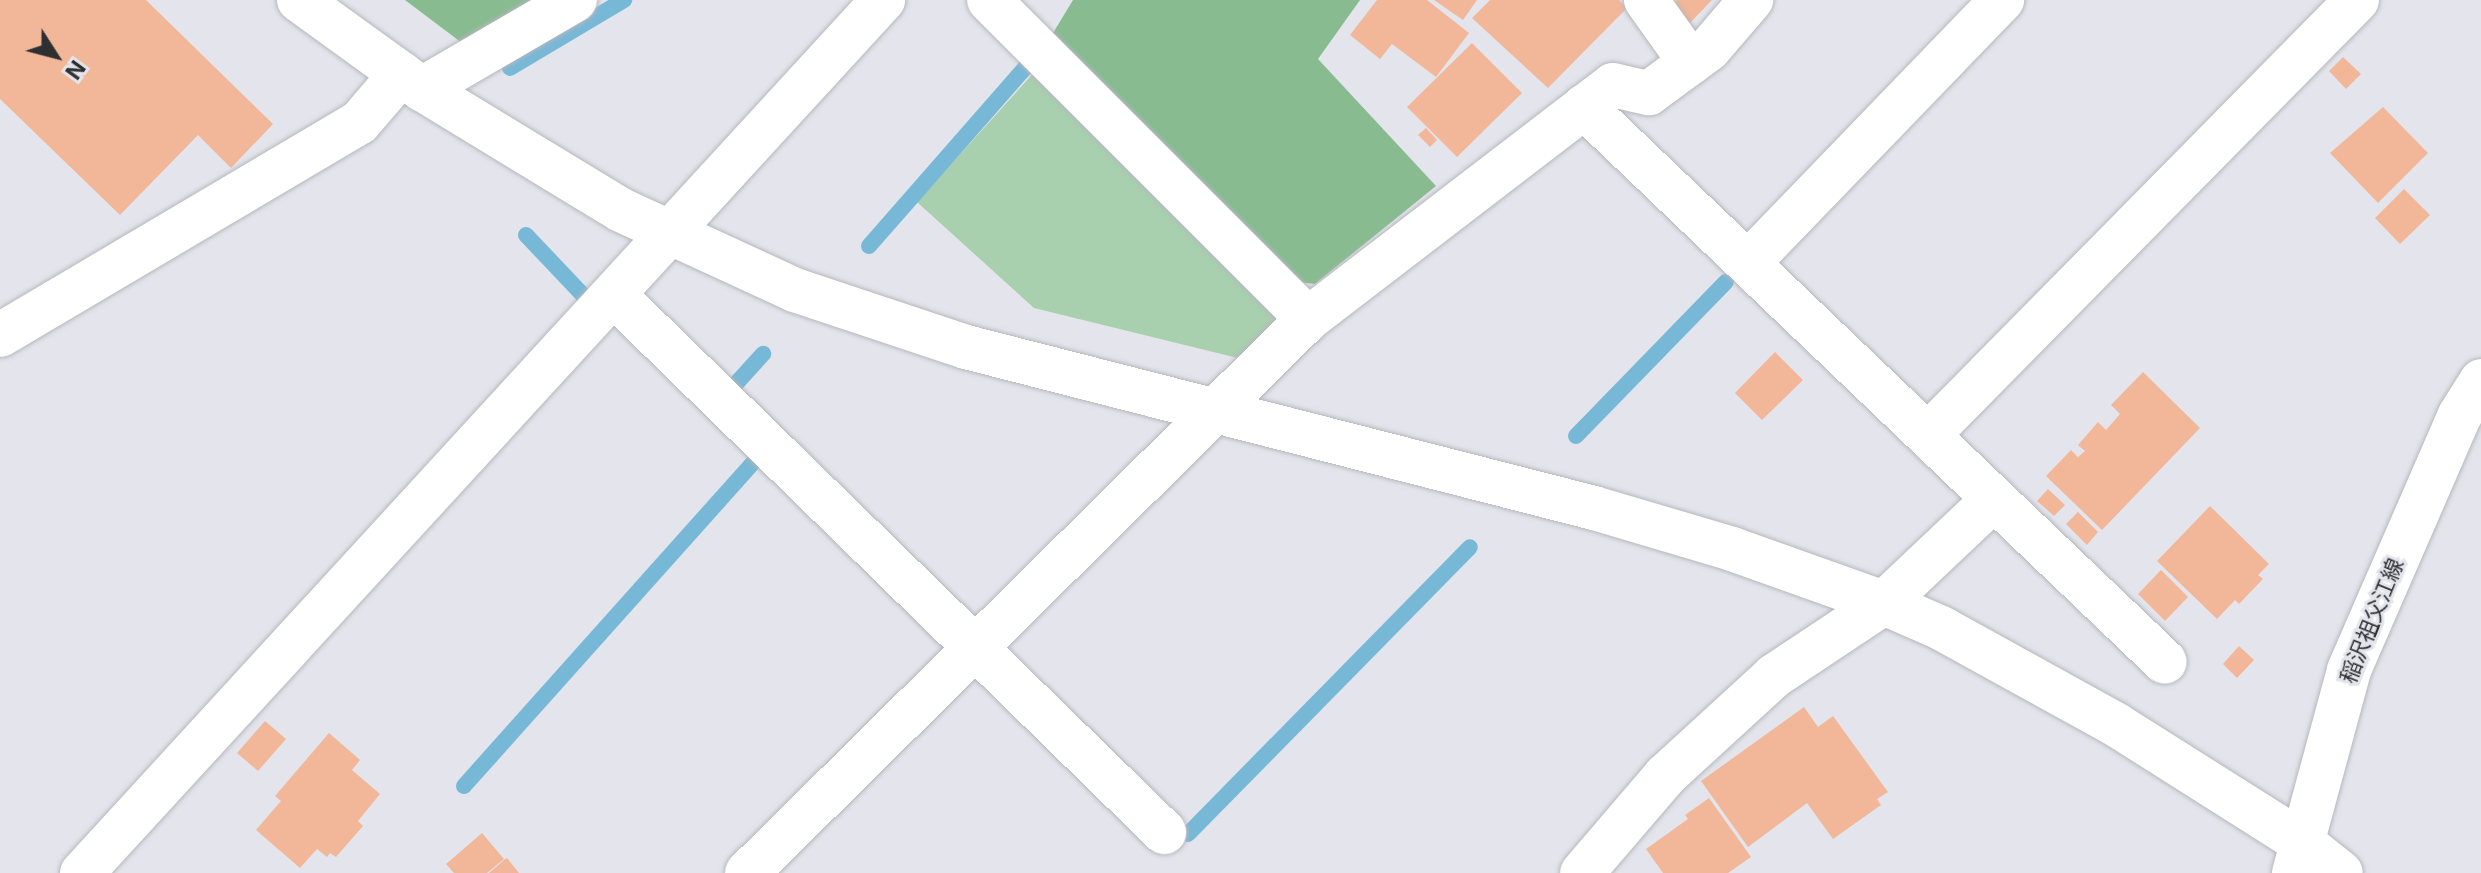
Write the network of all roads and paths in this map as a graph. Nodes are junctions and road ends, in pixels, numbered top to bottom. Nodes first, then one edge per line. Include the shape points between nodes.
1 (299, 0) edge
2 (575, 0) edge
3 (883, 0) edge
4 (989, 0) edge
5 (1646, 0) edge
6 (1751, 0) edge
7 (2002, 0) edge
8 (2357, 0) edge
9 (1691, 63) junction
10 (411, 82) junction
11 (1584, 107) junction
12 (671, 233) junction
13 (1748, 263) junction
14 (614, 295) junction
15 (1308, 319) junction
16 (0, 335) edge
17 (2481, 381) edge
18 (1218, 410) junction
19 (1928, 435) junction
20 (1994, 499) junction
21 (1884, 603) junction
22 (976, 648) junction
23 (2165, 662) dead end
24 (1164, 832) dead end
25 (2299, 858) edge
26 (82, 873) edge
27 (747, 873) edge
28 (1582, 873) edge
29 (2341, 873) edge

1 - 10 street
2 - 10 street
3 - 12 street
4 - 15 street
5 - 9 street
6 - 9 street
7 - 13 street
8 - 19 street
9 - 11 street via 1649,93 1613,85
10 - 12 street via 621,210
10 - 16 street via 359,123
11 - 13 street
11 - 15 street
12 - 14 street
12 - 18 street via 795,290 966,347
13 - 19 street
14 - 22 street
14 - 26 street
15 - 18 street
17 - 25 street, 稲沢祖父江線 via 2460,415 2349,670
18 - 21 street via 1594,508
18 - 22 street
19 - 20 street
20 - 21 street
20 - 23 street
21 - 25 street via 1941,628 2115,724
21 - 28 street via 1774,676 1665,776
22 - 24 street
22 - 27 street
25 - 29 street

